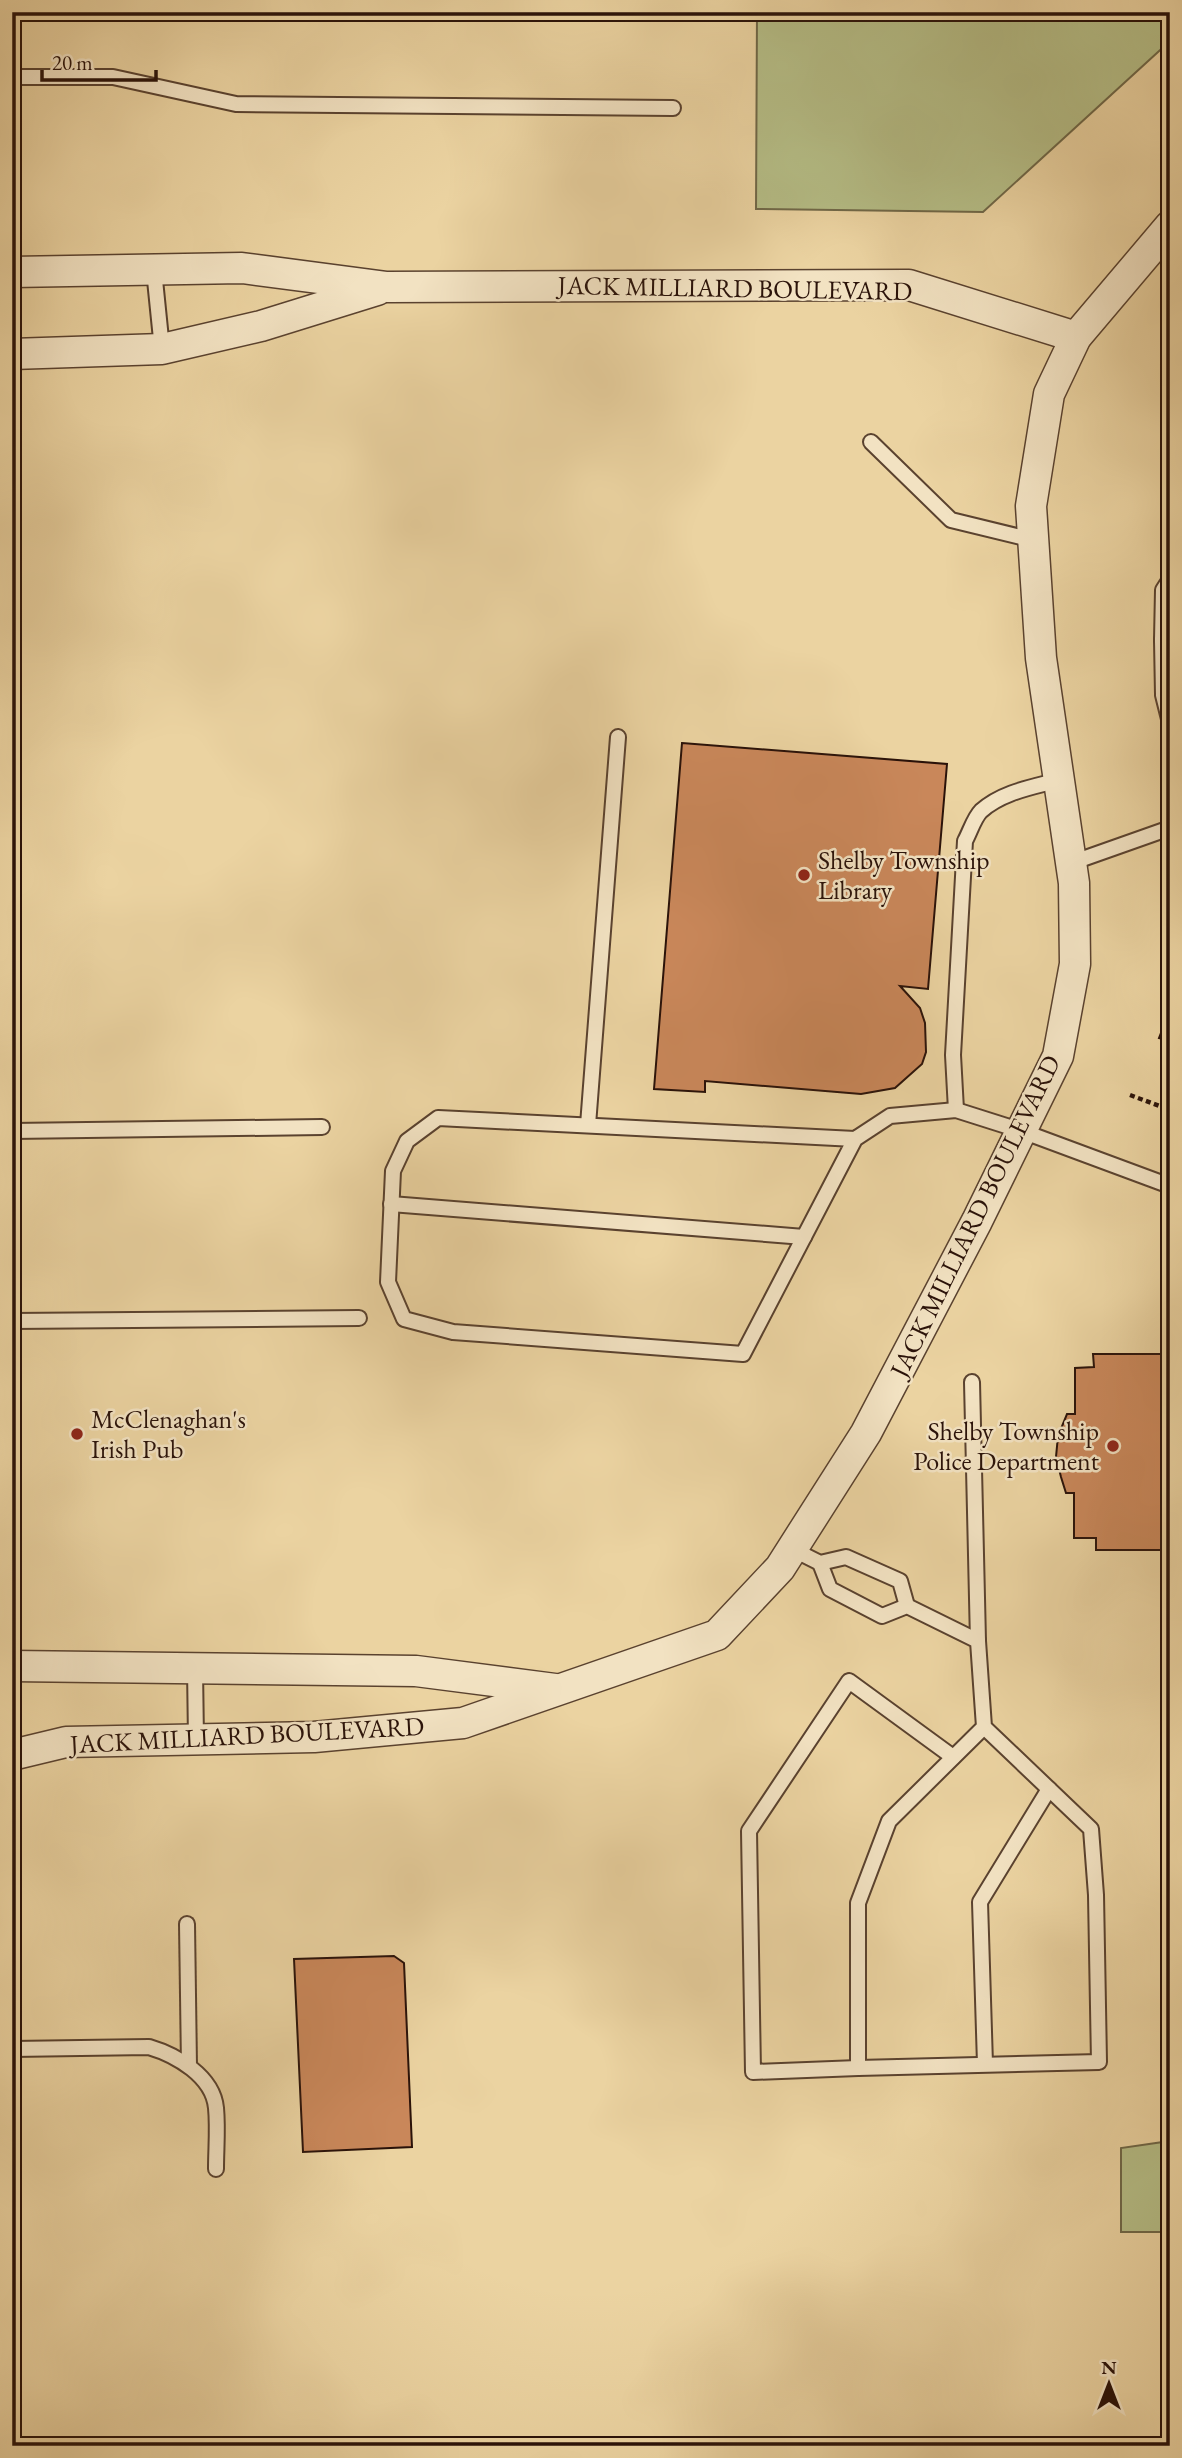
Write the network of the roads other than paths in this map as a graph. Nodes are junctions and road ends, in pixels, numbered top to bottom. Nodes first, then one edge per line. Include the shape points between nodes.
1 (12, 77) edge
2 (673, 108) dead end
3 (1170, 226) edge
4 (154, 270) junction
5 (12, 272) edge
6 (387, 287) junction
7 (1076, 337) junction
8 (162, 349) junction
9 (12, 354) edge
10 (871, 442) dead end
11 (1033, 540) junction
12 (1170, 579) edge
13 (1166, 641) edge
14 (1170, 723) edge
15 (618, 737) dead end
16 (1059, 780) junction
17 (1170, 828) edge
18 (1071, 863) junction
19 (956, 1110) junction
20 (589, 1125) junction
21 (322, 1127) dead end
22 (1019, 1130) junction
23 (12, 1131) edge
24 (855, 1139) junction
25 (1170, 1186) edge
26 (391, 1204) junction
27 (804, 1237) junction
28 (359, 1318) dead end
29 (12, 1321) edge
30 (972, 1382) dead end
31 (792, 1549) junction
32 (820, 1563) junction
33 (907, 1606) junction
34 (978, 1641) junction
35 (12, 1666) edge
36 (195, 1668) junction
37 (562, 1690) junction
38 (984, 1727) junction
39 (196, 1740) junction
40 (12, 1755) edge
41 (953, 1757) junction
42 (1049, 1789) junction
43 (187, 1924) dead end
44 (12, 2049) edge
45 (985, 2064) junction
46 (189, 2066) junction
47 (858, 2068) junction
48 (216, 2169) dead end

1 - 2 lane via 113,77 236,104
3 - 7 street, JACK MILLIARD BOULEVARD
4 - 5 street, JACK MILLIARD BOULEVARD
4 - 6 street, JACK MILLIARD BOULEVARD via 242,268
4 - 8 lane
6 - 7 street, JACK MILLIARD BOULEVARD via 909,285
6 - 8 street, JACK MILLIARD BOULEVARD via 261,326
7 - 11 street, JACK MILLIARD BOULEVARD via 1049,394 1031,506
8 - 9 street, JACK MILLIARD BOULEVARD
10 - 11 lane via 951,520
11 - 16 street, JACK MILLIARD BOULEVARD via 1041,658
12 - 13 lane via 1163,590
13 - 14 lane via 1163,695
15 - 20 lane
16 - 18 street, JACK MILLIARD BOULEVARD
16 - 19 lane via 1006,794 979,812 965,841 953,1055
17 - 18 lane
18 - 22 street, JACK MILLIARD BOULEVARD via 1075,964 1058,1056
19 - 22 lane
19 - 24 lane via 890,1116
20 - 24 lane
20 - 26 lane via 438,1118 407,1141 393,1171
21 - 23 lane
22 - 25 lane
22 - 31 street, JACK MILLIARD BOULEVARD via 977,1222 866,1433
24 - 27 lane
26 - 27 lane
26 - 27 lane via 388,1283 404,1319 453,1332 743,1354
28 - 29 lane
30 - 34 lane
31 - 32 lane
31 - 37 street, JACK MILLIARD BOULEVARD via 717,1635
32 - 33 lane via 846,1557 900,1581
32 - 33 lane via 830,1589 882,1616
33 - 34 lane
34 - 38 lane
35 - 36 street, JACK MILLIARD BOULEVARD
36 - 37 street, JACK MILLIARD BOULEVARD via 416,1671
36 - 39 lane
37 - 39 street, JACK MILLIARD BOULEVARD via 463,1723 314,1737
38 - 41 lane
38 - 42 lane
39 - 40 street, JACK MILLIARD BOULEVARD via 66,1742
41 - 47 lane via 889,1821 858,1903
41 - 47 lane via 849,1681 750,1831 753,2072
42 - 45 lane via 980,1902
42 - 45 lane via 1091,1829 1099,2062
43 - 46 lane
44 - 46 lane via 149,2047
45 - 47 lane
46 - 48 lane via 216,2105

